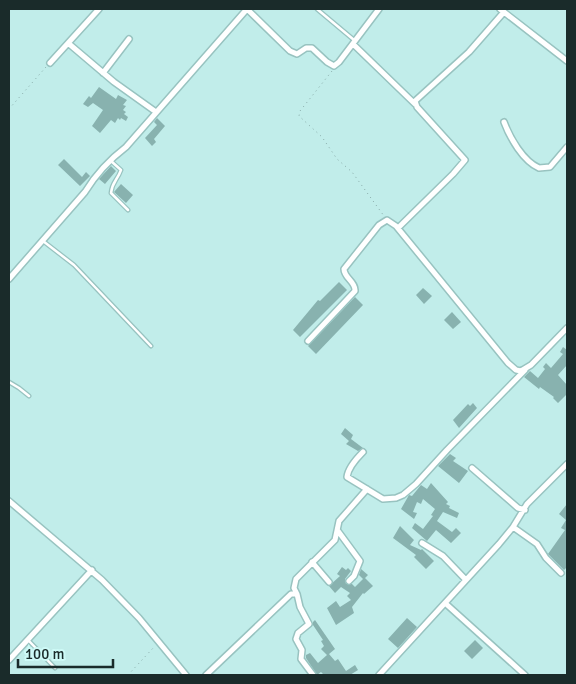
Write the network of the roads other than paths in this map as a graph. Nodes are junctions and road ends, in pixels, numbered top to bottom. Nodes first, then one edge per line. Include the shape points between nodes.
1 (99, 9) edge
2 (247, 9) edge
3 (317, 9) edge
4 (379, 9) edge
5 (502, 11) edge
6 (128, 39) dead end
7 (354, 42) junction
8 (68, 43) junction
9 (567, 61) edge
10 (50, 63) road end
11 (103, 73) junction
12 (415, 104) junction
13 (156, 112) junction
14 (504, 122) dead end
15 (567, 147) edge
16 (110, 160) junction
17 (128, 210) dead end
18 (398, 228) junction
19 (42, 240) junction
20 (10, 275) edge
21 (567, 328) edge
22 (308, 341) dead end
23 (151, 346) dead end
24 (527, 368) junction
25 (9, 382) edge
26 (29, 396) dead end
27 (364, 452) dead end
28 (567, 464) edge
29 (472, 468) dead end
30 (367, 489) junction
31 (9, 501) edge
32 (525, 510) junction
33 (513, 527) junction
34 (338, 531) junction
35 (422, 543) dead end
36 (312, 562) junction
37 (561, 573) dead end
38 (88, 574) junction
39 (466, 580) junction
40 (349, 581) dead end
41 (329, 582) dead end
42 (297, 594) junction
43 (445, 603) junction
44 (28, 640) junction
45 (9, 660) edge
46 (55, 668) dead end
47 (186, 675) edge
48 (206, 675) edge
49 (313, 675) edge
50 (378, 675) edge
51 (525, 675) edge

1 - 8 street
2 - 7 street via 294,54 312,48 329,64 336,65
2 - 13 street
3 - 7 lane
4 - 7 street
5 - 9 street
5 - 12 street via 469,52
6 - 11 street
7 - 12 street
8 - 10 street
8 - 11 street
11 - 13 street
12 - 18 street via 465,160
13 - 16 street via 126,147
14 - 15 street via 520,151 539,168 550,167
16 - 17 lane via 121,170 111,185 110,193
16 - 19 street
18 - 22 street via 387,220 379,225 344,268 355,291
18 - 24 street via 508,363 521,372
19 - 20 street
19 - 23 lane via 74,265
21 - 24 street
24 - 30 street via 410,490 385,500
25 - 26 lane
27 - 30 street via 346,476
28 - 32 street
29 - 32 street via 518,508
30 - 34 street via 339,521
31 - 38 street
32 - 33 street
33 - 37 street via 538,544
33 - 39 street
34 - 36 street via 335,540
34 - 40 street via 360,561
35 - 39 street via 443,556
36 - 41 street
36 - 42 street via 295,582
38 - 44 street
38 - 47 street via 139,618
39 - 43 street
42 - 48 street via 291,594
42 - 49 street via 309,624 296,639 302,650 301,659
43 - 50 street
43 - 51 street
44 - 45 street
44 - 46 lane

